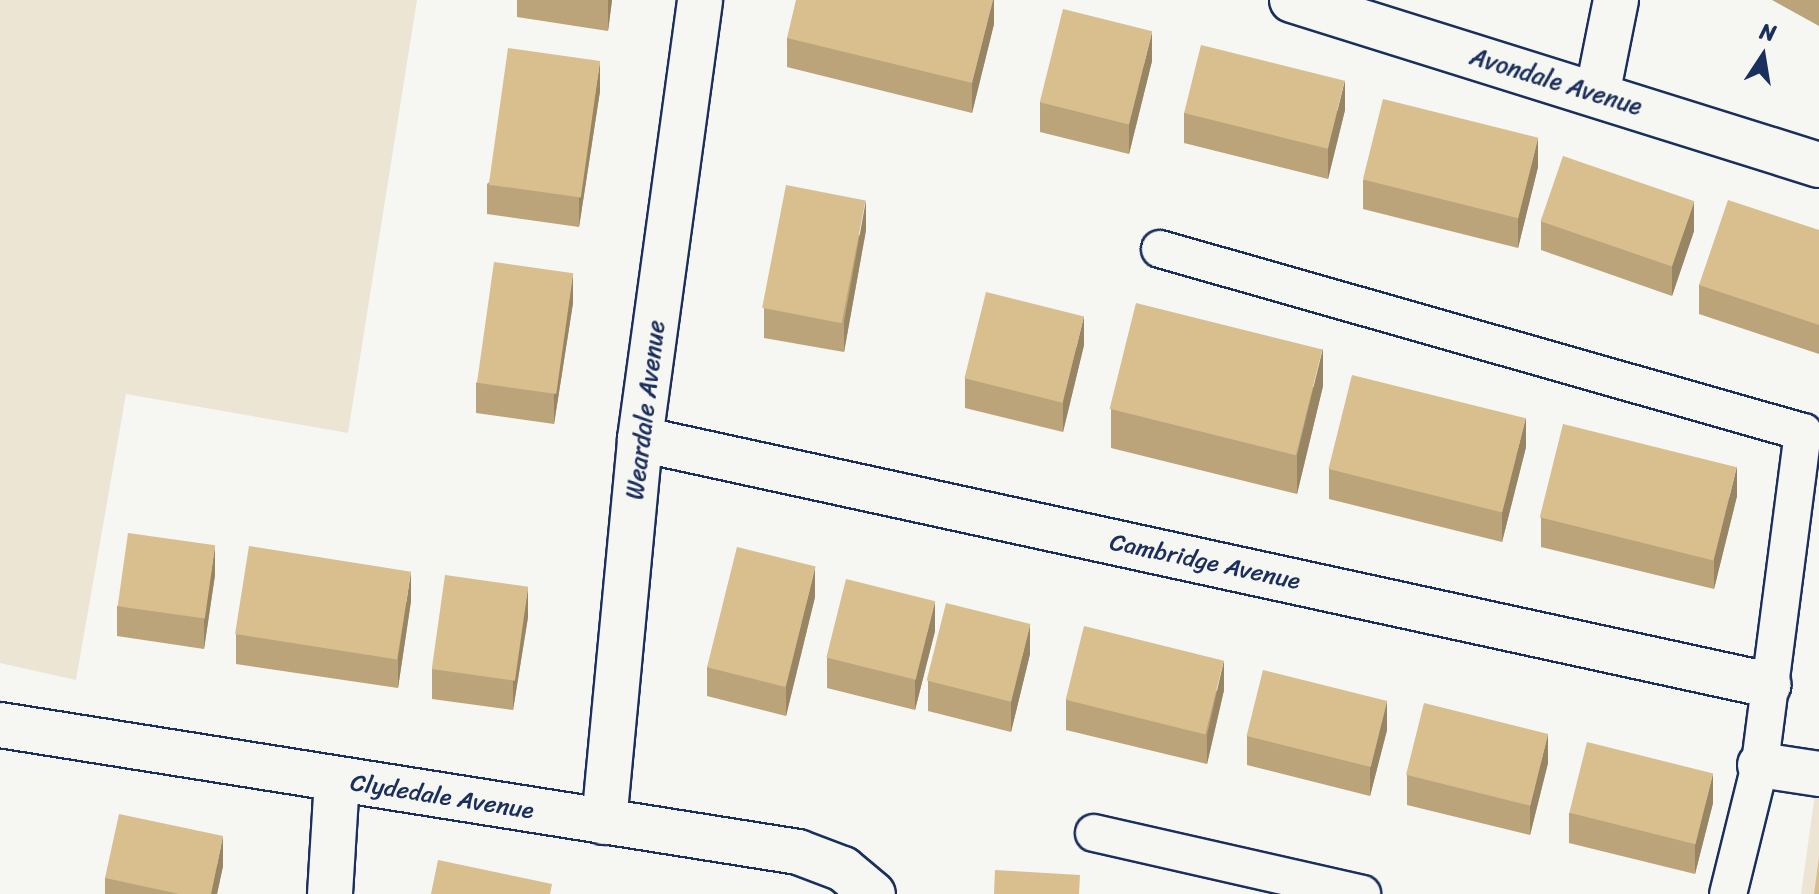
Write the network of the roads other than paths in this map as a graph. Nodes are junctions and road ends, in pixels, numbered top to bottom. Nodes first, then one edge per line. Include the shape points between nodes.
1 (700, 0) edge
2 (1292, 0) edge
3 (1616, 0) edge
4 (1597, 95) junction
5 (1819, 165) edge
6 (1160, 249) dead end
7 (640, 439) junction
8 (1769, 685) junction
9 (0, 725) edge
10 (1760, 765) junction
11 (1819, 774) edge
12 (337, 780) junction
13 (604, 822) junction
14 (1094, 833) dead end
15 (330, 894) edge
16 (873, 894) edge
17 (1362, 894) edge
18 (1728, 894) edge

1 - 7 street, Weardale Avenue
2 - 4 street, Avondale Avenue
3 - 4 street
4 - 5 street, Avondale Avenue
6 - 8 lane via 1803,432
7 - 8 street, Cambridge Avenue
7 - 13 street, Weardale Avenue
8 - 10 lane
9 - 12 street, Clydedale Avenue
10 - 11 street
10 - 18 lane
12 - 13 street, Clydedale Avenue
12 - 15 street
13 - 16 street, Clydedale Avenue via 798,852 843,869
14 - 17 lane

